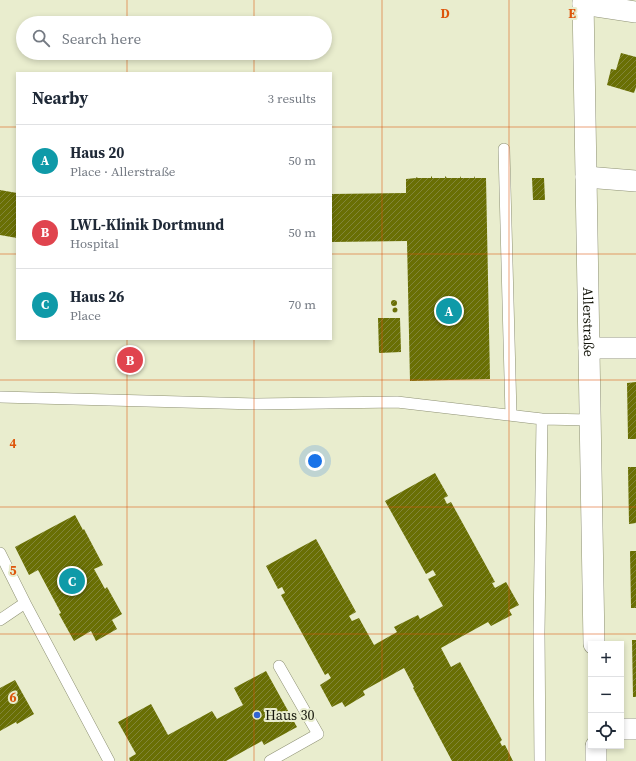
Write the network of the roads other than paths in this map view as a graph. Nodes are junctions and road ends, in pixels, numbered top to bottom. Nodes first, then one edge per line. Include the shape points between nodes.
1 (583, 2) edge
2 (636, 12) edge
3 (504, 150) dead end
4 (586, 177) junction
5 (636, 181) edge
6 (589, 348) junction
7 (636, 348) edge
8 (0, 397) edge
9 (511, 415) junction
10 (542, 419) junction
11 (590, 420) junction
12 (0, 553) edge
13 (26, 603) junction
14 (0, 620) edge
15 (594, 641) edge
16 (279, 666) dead end
17 (624, 729) edge
18 (636, 729) edge
19 (596, 749) edge
20 (109, 761) edge
21 (270, 761) edge
22 (540, 761) edge
23 (596, 761) edge

1 - 2 street
1 - 4 street, Allerstraße
3 - 9 lane
4 - 5 street
4 - 6 street, Allerstraße
6 - 7 street
6 - 11 street, Allerstraße
8 - 9 lane via 257,404 397,402
9 - 10 lane
10 - 11 lane
10 - 22 lane
11 - 15 street, Allerstraße
12 - 13 lane
13 - 14 lane
13 - 20 lane
16 - 21 lane via 318,734
17 - 18 street
19 - 23 street

